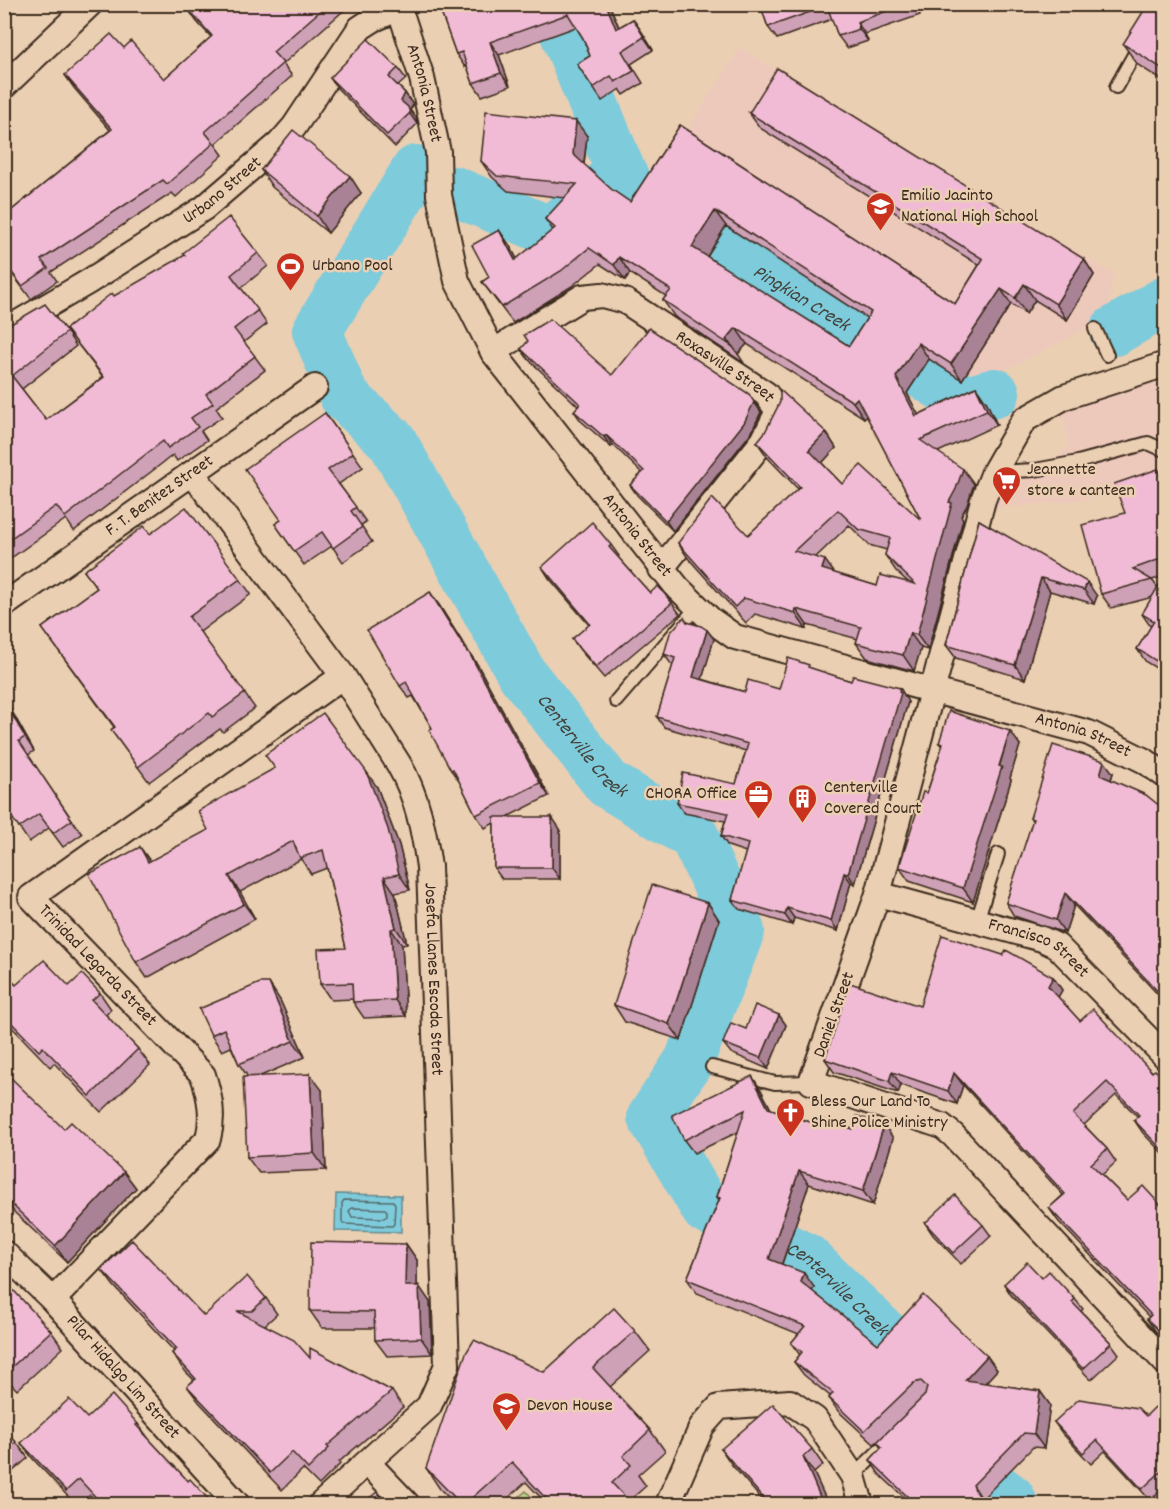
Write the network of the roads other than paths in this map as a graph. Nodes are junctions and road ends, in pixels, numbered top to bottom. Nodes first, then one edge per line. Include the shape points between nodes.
1 (90, 4) edge
2 (399, 6) edge
3 (1145, 35) edge
4 (4, 86) edge
5 (1116, 87) dead end
6 (1095, 330) dead end
7 (4, 331) edge
8 (494, 352) junction
9 (1107, 355) dead end
10 (1166, 364) edge
11 (315, 387) dead end
12 (1166, 451) edge
13 (994, 472) junction
14 (193, 474) junction
15 (661, 569) junction
16 (4, 605) edge
17 (697, 607) junction
18 (343, 676) junction
19 (932, 690) junction
20 (616, 701) dead end
21 (1166, 776) edge
22 (998, 854) dead end
23 (878, 894) junction
24 (977, 921) junction
25 (1166, 1057) edge
26 (711, 1067) dead end
27 (811, 1082) junction
28 (4, 1253) edge
29 (53, 1300) junction
30 (1166, 1362) edge
31 (895, 1435) edge
32 (368, 1463) junction
33 (853, 1476) junction
34 (237, 1504) edge
35 (321, 1504) edge
36 (407, 1504) edge
37 (668, 1504) edge
38 (861, 1504) edge

1 - 4 street
2 - 7 street, Urbano Street via 360,28 294,127 204,208
2 - 8 street, Antonia Street via 425,88 438,152 439,195 457,281
3 - 5 lane
6 - 9 lane
8 - 15 street, Antonia Street
8 - 15 street, Roxasville Street via 582,297 602,296 625,301 766,394 778,411 763,441
10 - 13 street, Daniel Street via 1064,397 1024,420
11 - 14 street, F. T. Benitez Street
12 - 13 lane via 1148,443 1078,462
13 - 19 street, Daniel Street
14 - 16 street, F. T. Benitez Street
14 - 18 street, Josefa Llanes Escoda Street
15 - 17 street, Antonia Street
17 - 19 street, Antonia Street via 735,637
17 - 20 lane
18 - 29 street, Trinidad Legarda Street via 31,897 203,1075 210,1096 212,1124 208,1139
18 - 32 street, Josefa Llanes Escoda Street via 405,775 424,828 429,867 447,1365 429,1406
19 - 21 street, Antonia Street via 1089,733
19 - 23 street, Daniel Street
22 - 24 lane
23 - 24 street, Francisco Street
23 - 27 street, Daniel Street
24 - 25 street, Francisco Street via 1057,946
26 - 27 lane via 775,1083
27 - 30 street, Daniel Street via 942,1126
28 - 29 street, Pilar Hidalgo Lim Street
29 - 34 street, Pilar Hidalgo Lim Street
31 - 33 lane
32 - 35 street, Josefa Llanes Escoda Street
32 - 36 street
33 - 37 street via 815,1419 790,1402 719,1407 702,1426
33 - 38 street

